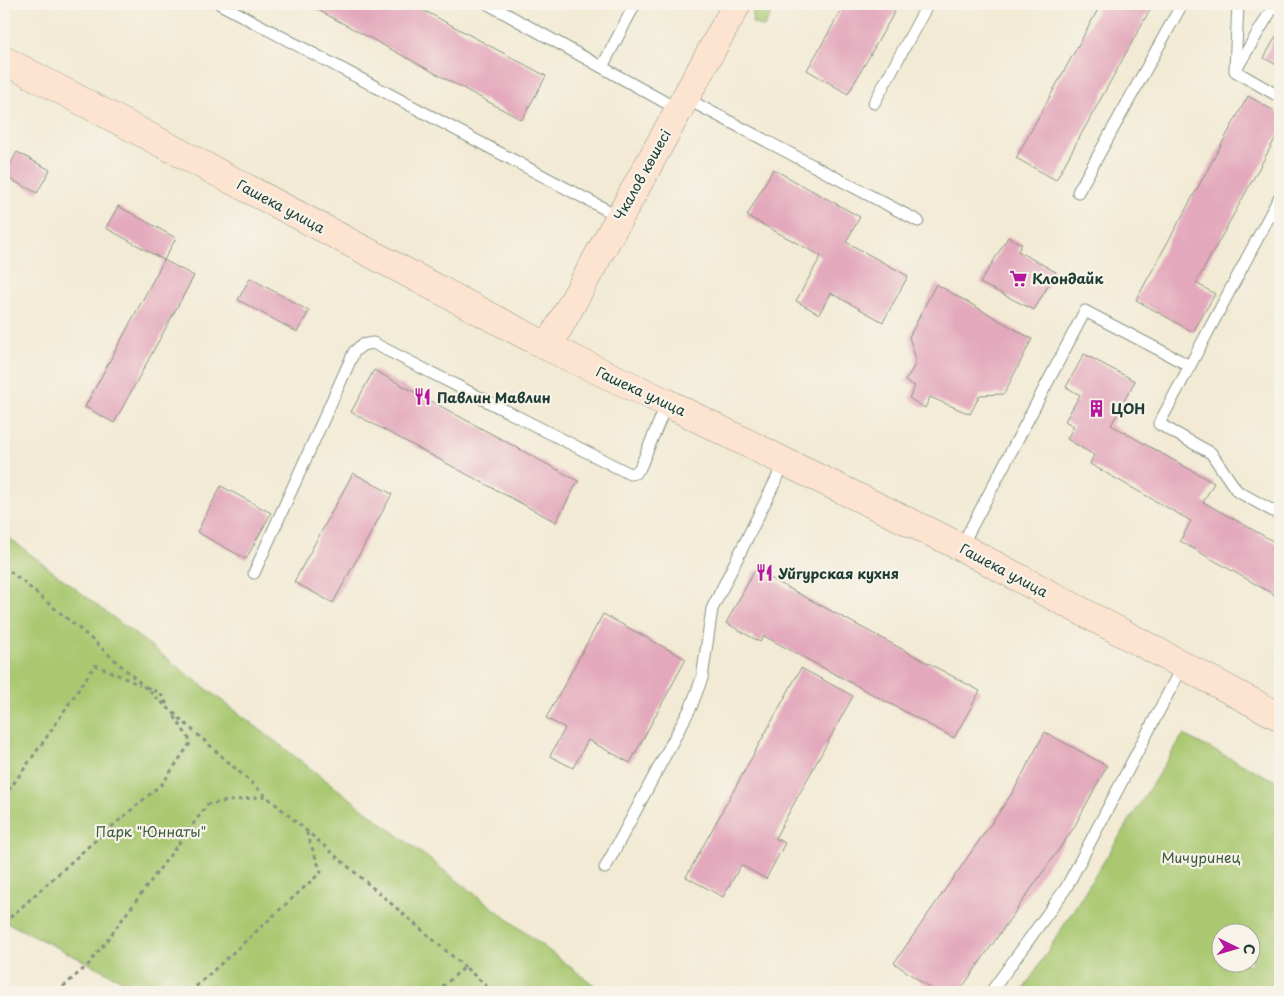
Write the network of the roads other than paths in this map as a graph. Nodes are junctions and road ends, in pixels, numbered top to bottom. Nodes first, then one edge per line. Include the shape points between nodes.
1 (220, 4) edge
2 (488, 4) edge
3 (635, 4) edge
4 (737, 4) edge
5 (928, 4) edge
6 (1182, 4) edge
7 (1238, 4) edge
8 (1275, 4) edge
9 (4, 60) edge
10 (602, 67) junction
11 (1235, 71) junction
12 (1280, 97) edge
13 (874, 103) dead end
14 (682, 104) junction
15 (1078, 192) dead end
16 (1280, 196) edge
17 (620, 217) junction
18 (918, 221) dead end
19 (548, 347) junction
20 (1190, 366) junction
21 (667, 402) junction
22 (785, 462) junction
23 (1280, 515) edge
24 (961, 547) junction
25 (254, 573) dead end
26 (1183, 665) junction
27 (1280, 717) edge
28 (606, 868) dead end
29 (991, 992) edge

1 - 17 lane
2 - 10 lane
3 - 10 lane
4 - 14 main road, Чкалов көшесі
5 - 13 lane
6 - 15 lane
7 - 11 lane
8 - 11 lane
9 - 19 main road, Гашека улица
10 - 14 lane
11 - 12 lane
14 - 17 main road, Чкалов көшесі
14 - 18 lane
16 - 20 lane
17 - 19 main road, Чкалов көшесі
19 - 21 main road, Гашека улица
20 - 23 lane via 1159,424 1211,453 1237,491
20 - 24 lane via 1085,311
21 - 22 main road, Гашека улица
21 - 25 lane via 640,468 630,474 374,343 362,345 354,352
22 - 24 main road, Гашека улица
22 - 28 lane via 712,609 702,678 691,707
24 - 26 main road, Гашека улица
26 - 27 main road, Гашека улица
26 - 29 lane via 1066,888

